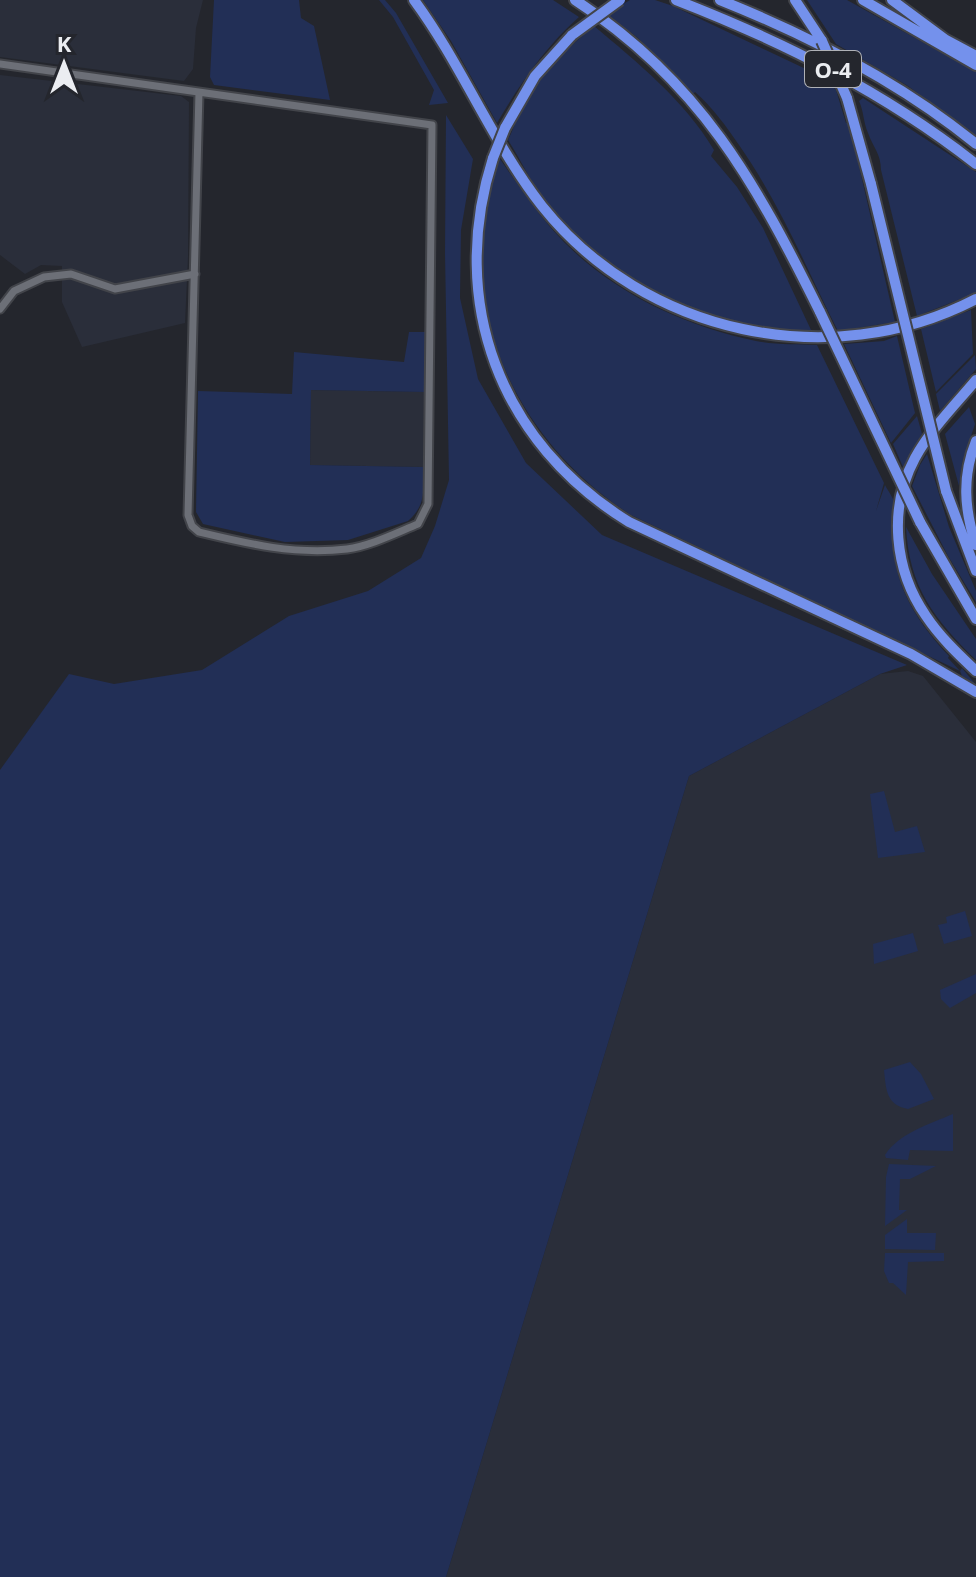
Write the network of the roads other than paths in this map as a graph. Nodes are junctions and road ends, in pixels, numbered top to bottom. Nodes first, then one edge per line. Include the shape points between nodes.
1 (414, 0) edge
2 (575, 0) edge
3 (620, 0) edge
4 (676, 0) edge
5 (720, 0) edge
6 (795, 0) edge
7 (863, 0) edge
8 (892, 0) edge
9 (976, 56) edge
10 (0, 64) edge
11 (976, 65) edge
12 (199, 92) junction
13 (976, 144) edge
14 (976, 164) edge
15 (195, 274) junction
16 (976, 299) edge
17 (0, 309) edge
18 (976, 380) edge
19 (976, 441) edge
20 (976, 545) edge
21 (976, 571) edge
22 (976, 619) edge
23 (976, 671) edge
24 (976, 692) edge

1 - 16 highway via 543,207 591,257 646,294 725,326 812,337 891,329
2 - 22 highway, bridge via 691,99 742,166 771,214 920,522
3 - 24 highway, bridge via 572,35 535,76 493,158 481,202 477,283 484,328 502,381 550,458 587,494 652,534 929,663
4 - 14 highway, O-4 via 844,75
5 - 13 highway, O-4 via 882,79
6 - 21 highway, bridge via 822,41 847,98 946,491
7 - 11 highway
8 - 9 highway
10 - 12 street
12 - 15 street
12 - 15 street via 432,125 428,504 418,524 349,549 298,550 259,546 192,526 188,515
15 - 17 street via 115,289 71,274 44,277 14,291
18 - 23 highway via 915,458 901,491 898,525 903,570 915,598 934,627
19 - 20 highway via 965,493

